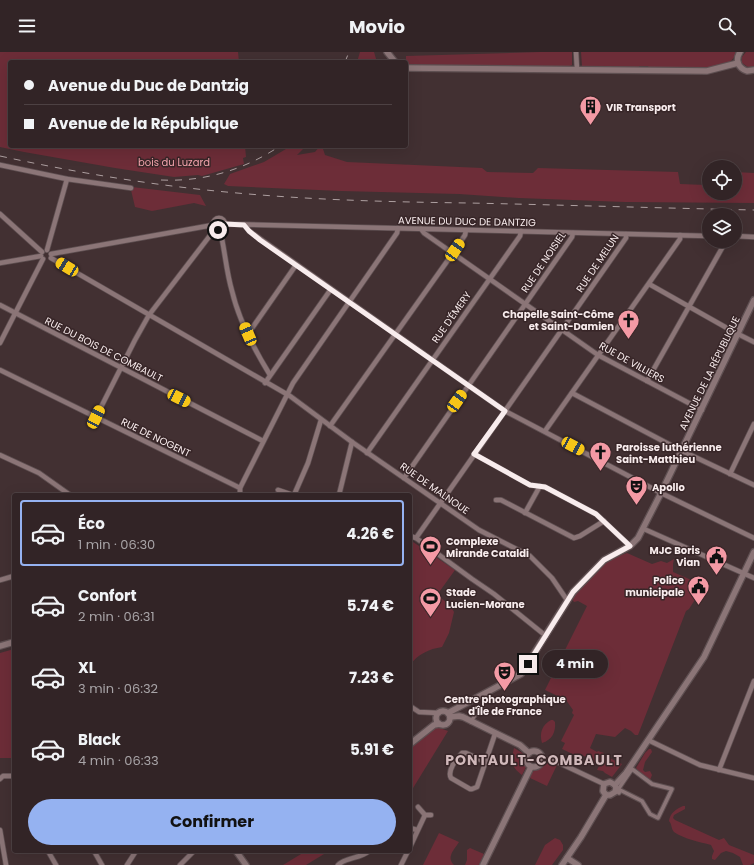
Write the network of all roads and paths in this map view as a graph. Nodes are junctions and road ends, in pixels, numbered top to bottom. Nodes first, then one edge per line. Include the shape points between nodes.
1 (387, 52) edge
2 (576, 52) edge
3 (740, 52) edge
4 (393, 60) edge
5 (738, 63) junction
6 (408, 68) edge
7 (577, 69) junction
8 (754, 70) edge
9 (0, 165) edge
10 (67, 179) junction
11 (131, 188) dead end
12 (0, 214) edge
13 (225, 224) junction
14 (244, 225) junction
15 (216, 228) junction
16 (398, 228) junction
17 (421, 229) junction
18 (466, 230) junction
19 (521, 231) junction
20 (573, 232) junction
21 (626, 234) junction
22 (680, 235) junction
23 (702, 236) edge
24 (742, 236) edge
25 (754, 237) edge
26 (722, 248) edge
27 (47, 250) junction
28 (453, 253) junction
29 (42, 256) junction
30 (51, 256) junction
31 (0, 263) edge
32 (296, 265) junction
33 (490, 278) junction
34 (649, 284) junction
35 (331, 289) junction
36 (754, 300) edge
37 (349, 302) junction
38 (525, 304) junction
39 (0, 305) edge
40 (689, 307) junction
41 (16, 314) junction
42 (149, 316) junction
43 (562, 330) junction
44 (248, 334) junction
45 (396, 334) junction
46 (738, 334) junction
47 (754, 342) edge
48 (0, 343) edge
49 (598, 355) junction
50 (432, 360) junction
51 (121, 368) junction
52 (0, 370) edge
53 (270, 375) junction
54 (647, 381) junction
55 (265, 383) junction
56 (468, 385) junction
57 (572, 393) junction
58 (286, 394) junction
59 (702, 410) junction
60 (505, 411) junction
61 (96, 417) junction
62 (321, 420) junction
63 (754, 424) edge
64 (330, 426) junction
65 (545, 431) junction
66 (263, 441) junction
67 (352, 442) junction
68 (682, 450) junction
69 (367, 453) junction
70 (474, 454) junction
71 (0, 455) edge
72 (730, 474) junction
73 (404, 478) junction
74 (754, 485) edge
75 (540, 486) junction
76 (240, 488) junction
77 (278, 490) dead end
78 (67, 493) edge
79 (240, 493) edge
80 (288, 493) edge
81 (295, 493) edge
82 (339, 493) edge
83 (661, 493) junction
84 (496, 500) dead end
85 (441, 504) junction
86 (525, 513) junction
87 (604, 521) junction
88 (644, 529) junction
89 (412, 537) edge
90 (416, 538) junction
91 (754, 538) edge
92 (630, 546) junction
93 (754, 552) edge
94 (744, 573) junction
95 (12, 577) edge
96 (754, 578) edge
97 (0, 580) edge
98 (568, 600) junction
99 (546, 636) junction
100 (12, 643) edge
101 (0, 646) edge
102 (754, 682) edge
103 (412, 708) edge
104 (484, 710) dead end
105 (439, 712) junction
106 (449, 715) junction
107 (438, 722) junction
108 (471, 722) junction
109 (495, 734) junction
110 (412, 739) edge
111 (648, 740) junction
112 (412, 742) edge
113 (530, 753) junction
114 (542, 759) junction
115 (485, 762) junction
116 (531, 766) junction
117 (633, 770) joint
118 (719, 770) junction
119 (12, 776) edge
120 (754, 778) edge
121 (0, 779) edge
122 (604, 784) junction
123 (615, 784) junction
124 (606, 795) junction
125 (418, 807) dead end
126 (425, 815) junction
127 (432, 815) dead end
128 (412, 829) edge
129 (0, 830) edge
130 (417, 830) junction
131 (412, 842) edge
132 (49, 853) edge
133 (95, 853) edge
134 (135, 853) edge
135 (192, 853) edge
136 (237, 853) edge
137 (365, 853) edge
138 (407, 853) edge
139 (567, 858) junction
140 (181, 864) edge
141 (6, 865) edge
142 (56, 865) edge
143 (102, 865) edge
144 (127, 865) edge
145 (246, 865) edge
146 (338, 865) edge
147 (401, 865) edge
148 (483, 865) edge
149 (562, 865) edge
150 (578, 865) edge

1 - 4 street
2 - 7 street
3 - 5 street
5 - 7 street via 707,71
5 - 8 street via 744,70
6 - 7 street
9 - 10 street
10 - 11 street
10 - 27 street
12 - 29 street
13 - 14 street, AVENUE DU DUC DE DANTZIG
13 - 15 street via 224,228
13 - 15 street via 218,218 215,220
14 - 16 street, AVENUE DU DUC DE DANTZIG
14 - 32 street
15 - 30 street
15 - 42 street
15 - 44 street via 232,291
16 - 17 street, AVENUE DU DUC DE DANTZIG
16 - 37 street
17 - 18 street, AVENUE DU DUC DE DANTZIG
17 - 28 street, RUE DE VILLIERS
18 - 19 street, AVENUE DU DUC DE DANTZIG
18 - 28 street
19 - 20 street, AVENUE DU DUC DE DANTZIG
19 - 33 street, RUE D'ÉMERY
20 - 21 street, AVENUE DU DUC DE DANTZIG
20 - 38 street, RUE DE NOISIEL
21 - 22 street, AVENUE DU DUC DE DANTZIG
21 - 43 street, RUE DE MELUN via 626,238
22 - 23 street, AVENUE DU DUC DE DANTZIG
22 - 34 street
24 - 25 street
26 - 40 street
27 - 29 street
27 - 30 street
28 - 33 street, RUE DE VILLIERS
28 - 45 street
29 - 30 street via 46,260
29 - 31 street
29 - 41 street
30 - 42 street
32 - 35 street
32 - 44 street
33 - 38 street, RUE DE VILLIERS
33 - 50 street, RUE D'ÉMERY
34 - 40 street
34 - 49 street
35 - 37 street
35 - 53 street
36 - 46 street, AVENUE DE LA RÉPUBLIQUE
37 - 45 street
37 - 58 street
38 - 43 street, RUE DE VILLIERS
38 - 56 street, RUE DE NOISIEL
39 - 41 street, RUE DU BOIS DE COMBAULT
40 - 46 street
40 - 54 street
41 - 48 street
41 - 51 street, RUE DU BOIS DE COMBAULT
42 - 51 street
42 - 55 street
43 - 49 street, RUE DE VILLIERS
43 - 60 street, RUE DE MELUN
44 - 53 street
45 - 50 street
45 - 64 street
46 - 47 street
46 - 59 street, AVENUE DE LA RÉPUBLIQUE
49 - 54 street, RUE DE VILLIERS
49 - 57 street
50 - 56 street
50 - 69 street, RUE D'ÉMERY
51 - 61 street
51 - 66 street, RUE DU BOIS DE COMBAULT
52 - 61 street, RUE DE NOGENT
53 - 55 street
54 - 59 street, RUE DE VILLIERS
55 - 58 street
56 - 60 street
56 - 73 street, RUE DE NOISIEL
57 - 65 street
57 - 68 street
58 - 62 street, RUE DE MALNOUE
58 - 66 street
59 - 68 street, AVENUE DE LA RÉPUBLIQUE
60 - 65 street
60 - 70 street, RUE DE MELUN
61 - 76 street, RUE DE NOGENT
62 - 64 street, RUE DE MALNOUE
62 - 81 street via 308,463
63 - 72 street
64 - 67 street, RUE DE MALNOUE
65 - 83 street
66 - 76 street
67 - 69 street, RUE DE MALNOUE
67 - 82 street
68 - 72 street
68 - 83 street, AVENUE DE LA RÉPUBLIQUE
69 - 73 street, RUE DE MALNOUE
70 - 75 street via 530,485
70 - 85 street, RUE DE MELUN
71 - 78 street via 39,473
72 - 74 street
73 - 85 street, RUE DE MALNOUE
75 - 86 street
75 - 87 street via 596,514
76 - 79 street
77 - 80 street
83 - 88 street, AVENUE DE LA RÉPUBLIQUE
83 - 91 street
84 - 86 street via 501,500
85 - 90 street, RUE DE MELUN
85 - 98 street, RUE DE MALNOUE via 490,536 530,556 552,578
86 - 87 street via 574,538
87 - 92 street
88 - 92 street, AVENUE DE LA RÉPUBLIQUE
88 - 94 street
89 - 90 street
90 - 99 street via 494,594
92 - 98 street, AVENUE DE LA RÉPUBLIQUE via 604,560
93 - 94 street
94 - 96 street
94 - 111 street via 704,657
95 - 97 street
98 - 99 street, AVENUE DE LA RÉPUBLIQUE
99 - 106 street, AVENUE DE LA RÉPUBLIQUE via 520,675
100 - 101 street
102 - 118 street
103 - 105 street via 424,713
104 - 108 street via 475,715
105 - 106 street via 444,711
105 - 107 street
106 - 107 street via 448,724
106 - 108 street via 459,716
107 - 110 street
107 - 112 street
108 - 109 street
109 - 113 street via 526,748
109 - 115 street
111 - 118 street via 700,765
111 - 123 street via 626,773
113 - 114 street via 538,753
113 - 116 street via 526,761
114 - 116 street via 538,766
114 - 122 street via 553,760
115 - 115 street via 462,753 449,776 472,789 477,786
116 - 148 street
117 - 117 street via 656,786 672,789 658,818 650,814 642,801 620,790 619,793 617,791
118 - 120 street
119 - 121 street via 3,776
122 - 123 street
122 - 124 street via 603,791
123 - 124 street via 614,794
124 - 139 street
125 - 126 street
126 - 127 street
126 - 130 street
128 - 130 street
129 - 141 street
130 - 131 street
132 - 142 street
133 - 143 street
134 - 144 street
135 - 140 street
136 - 145 street
137 - 146 street
138 - 147 street
139 - 149 street
139 - 150 street

